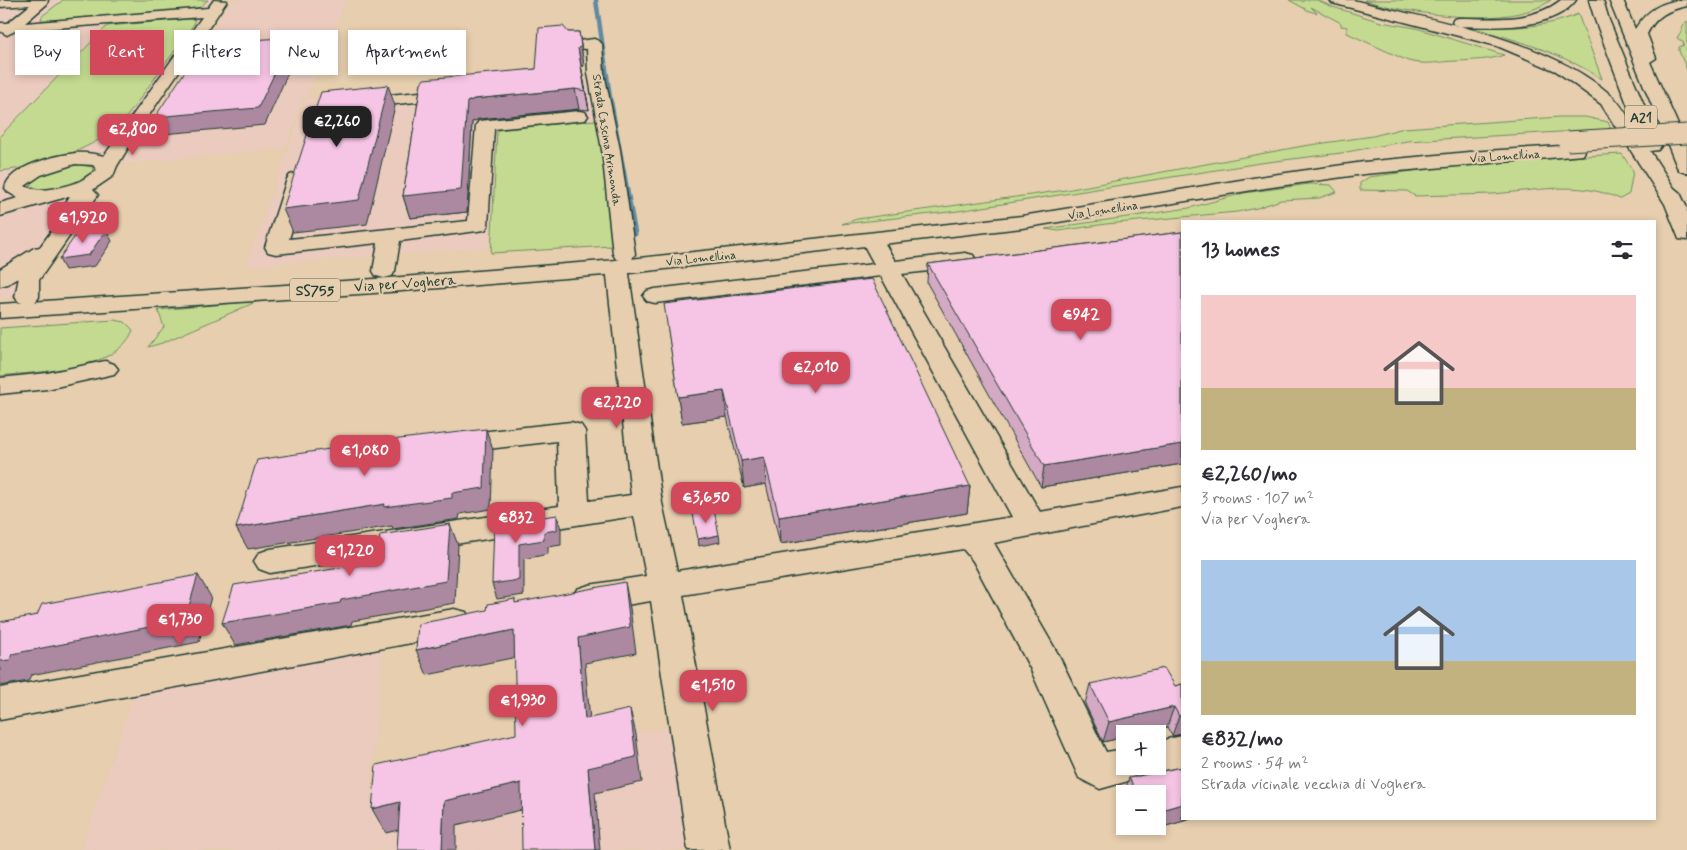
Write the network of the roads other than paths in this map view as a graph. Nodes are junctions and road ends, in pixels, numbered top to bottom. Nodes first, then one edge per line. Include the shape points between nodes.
1 (35, 0) edge
2 (40, 0) edge
3 (1337, 0) edge
4 (1569, 0) edge
5 (1596, 0) edge
6 (1616, 0) edge
7 (1687, 2) edge
8 (0, 3) edge
9 (217, 6) edge
10 (1363, 8) junction
11 (0, 13) edge
12 (3, 28) edge
13 (576, 45) edge
14 (420, 97) edge
15 (338, 105) edge
16 (1659, 105) junction
17 (579, 116) dead end
18 (132, 127) junction
19 (1687, 134) edge
20 (1687, 145) edge
21 (1571, 146) junction
22 (60, 162) junction
23 (302, 163) edge
24 (1687, 167) edge
25 (98, 176) junction
26 (14, 181) edge
27 (50, 194) junction
28 (0, 205) edge
29 (1677, 208) junction
30 (0, 210) edge
31 (73, 212) junction
32 (1687, 234) edge
33 (390, 235) junction
34 (872, 240) junction
35 (53, 245) junction
36 (986, 257) edge
37 (624, 262) junction
38 (888, 269) junction
39 (384, 271) junction
40 (0, 278) edge
41 (0, 289) edge
42 (27, 294) junction
43 (656, 296) dead end
44 (0, 299) edge
45 (0, 311) edge
46 (105, 369) dead end
47 (0, 386) edge
48 (426, 447) edge
49 (1181, 481) edge
50 (1181, 497) edge
51 (647, 503) junction
52 (574, 514) junction
53 (1026, 516) junction
54 (971, 536) junction
55 (270, 561) dead end
56 (664, 584) junction
57 (556, 604) edge
58 (487, 616) edge
59 (0, 704) edge
60 (1181, 753) edge
61 (1166, 756) edge
62 (1116, 768) edge
63 (709, 850) edge

1 - 8 main road
2 - 12 main road via 23,17
3 - 10 main road
4 - 10 main road via 1545,14 1504,22 1427,20
5 - 29 main road, A21
6 - 16 main road, A21
7 - 16 main road via 1667,6 1654,13 1640,34 1660,90
8 - 11 main road via 8,8
9 - 12 main road
9 - 18 main road
10 - 29 main road via 1502,44 1562,68 1606,100
13 - 37 main road, Strada Cascina Arimonda via 594,44
14 - 15 main road
16 - 24 main road, A21
17 - 33 main road via 485,125 478,226
18 - 22 main road
18 - 25 main road
19 - 21 main road, bridge
20 - 21 main road
21 - 34 main road, Via Lomellina via 1364,168 1073,215
21 - 37 main road, Via Lomellina via 1462,148 1360,158 1088,202
22 - 25 main road via 92,160 104,163
22 - 26 main road
23 - 33 main road via 276,247
25 - 27 main road
25 - 31 main road
26 - 27 main road via 31,195
26 - 28 main road
27 - 30 main road
27 - 31 main road via 64,198
29 - 32 main road, A21
31 - 35 main road
33 - 39 main road
34 - 37 main road, Via Lomellina
34 - 38 main road
35 - 40 main road
35 - 42 main road via 28,280
36 - 38 main road
37 - 39 main road, Via per Voghera / SS755
37 - 45 main road, Via per Voghera / SS755 via 389,285
37 - 51 main road
38 - 43 main road
38 - 53 main road
39 - 42 main road, Via per Voghera / SS755
41 - 42 main road
42 - 44 main road, Via per Voghera / SS755
46 - 47 main road via 47,381
48 - 52 main road via 570,431
49 - 53 main road
50 - 53 main road
51 - 52 main road
51 - 56 main road
52 - 55 main road
53 - 54 main road
54 - 56 main road
54 - 62 main road via 985,554 1046,664 1093,766 1100,771
56 - 57 main road
56 - 63 main road
58 - 59 main road
60 - 61 main road

